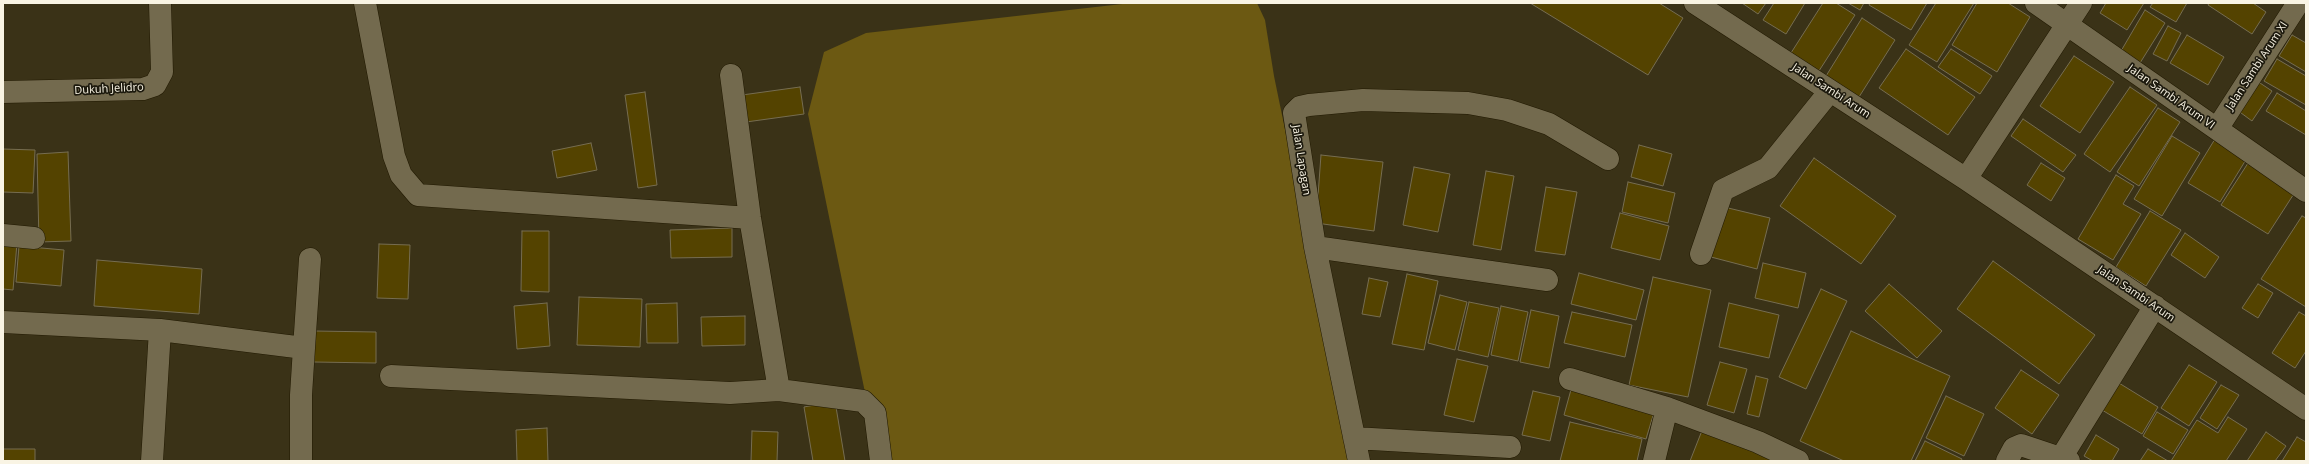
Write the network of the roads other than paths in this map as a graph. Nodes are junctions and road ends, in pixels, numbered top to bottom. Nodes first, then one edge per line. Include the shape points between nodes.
1 (160, 3) edge
2 (366, 3) edge
3 (1695, 3) edge
4 (2036, 3) edge
5 (2081, 3) edge
6 (2298, 3) edge
7 (2067, 25) junction
8 (731, 74) dead end
9 (1830, 90) junction
10 (3, 92) edge
11 (2217, 128) junction
12 (1608, 159) dead end
13 (1966, 178) junction
14 (2306, 191) edge
15 (750, 218) junction
16 (3, 235) edge
17 (34, 238) dead end
18 (1315, 247) junction
19 (1701, 254) dead end
20 (310, 259) dead end
21 (1546, 280) dead end
22 (2155, 306) junction
23 (3, 322) edge
24 (160, 330) junction
25 (304, 348) junction
26 (391, 376) dead end
27 (1570, 379) dead end
28 (779, 390) junction
29 (1667, 408) junction
30 (2306, 409) edge
31 (1354, 438) junction
32 (1510, 448) dead end
33 (2065, 459) edge
34 (152, 461) edge
35 (301, 461) edge
36 (881, 461) edge
37 (1359, 461) edge
38 (1654, 461) edge
39 (1798, 461) edge
40 (2007, 461) edge

1 - 10 street, Dukuh Jelidro via 162,72 155,85 143,89
2 - 15 street via 394,156 401,175 418,195
3 - 9 street, Jalan Sambi Arum
4 - 7 street, Jalan Sambi Arum VI
5 - 7 street
6 - 11 street, Jalan Sambi Arum XI
7 - 11 street, Jalan Sambi Arum VI
7 - 13 street
8 - 15 street
9 - 13 street, Jalan Sambi Arum
9 - 19 street via 1768,168 1723,190
11 - 14 street, Jalan Sambi Arum VI
12 - 18 street, Jalan Lapagan via 1549,124 1507,110 1468,103 1363,100 1300,107 1294,113
13 - 22 street, Jalan Sambi Arum
15 - 28 street
16 - 17 street
18 - 21 street
18 - 31 street, Jalan Lapagan
20 - 25 street
22 - 30 street, Jalan Sambi Arum
22 - 33 street
23 - 24 street
24 - 25 street
24 - 34 street
25 - 35 street
26 - 28 street via 730,393
27 - 29 street
28 - 36 street via 863,401 875,413
29 - 38 street
29 - 39 street via 1758,442
31 - 32 street
31 - 37 street, Jalan Lapagan
33 - 40 street via 2021,445 2014,448

